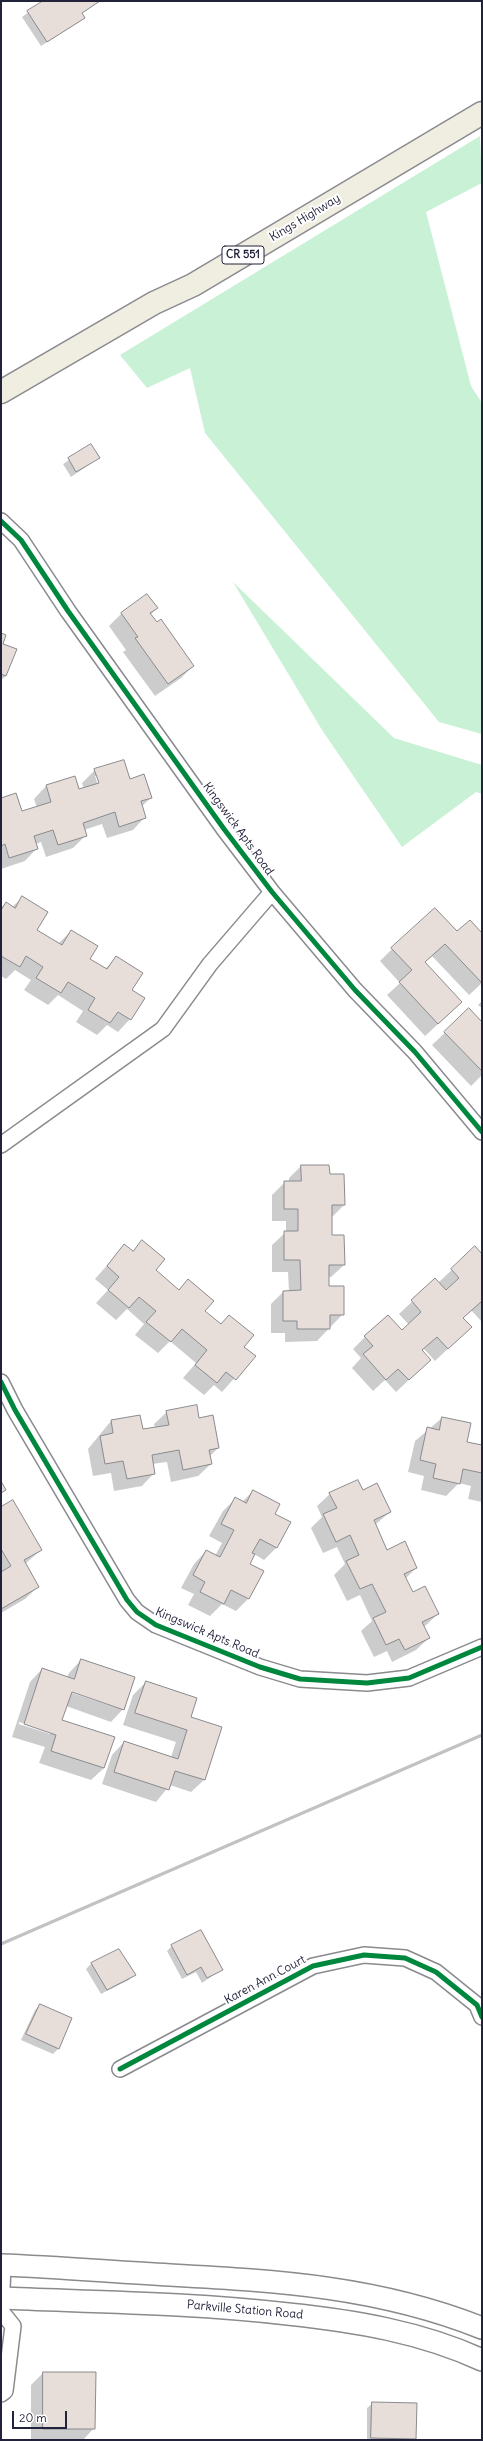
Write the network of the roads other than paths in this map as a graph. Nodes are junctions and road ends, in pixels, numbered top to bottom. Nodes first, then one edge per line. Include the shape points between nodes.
1 (482, 113) edge
2 (1, 392) edge
3 (1, 521) edge
4 (272, 892) junction
5 (482, 1132) edge
6 (1, 1145) edge
7 (1, 1382) edge
8 (482, 1647) edge
9 (482, 2017) edge
10 (120, 2069) dead end
11 (2, 2266) edge
12 (1, 2304) edge
13 (482, 2328) edge
14 (482, 2360) edge
15 (1, 2394) edge

1 - 2 main road, Kings Highway / CR 551 via 193,285 154,303
3 - 4 street, Kingswick Apts Road via 21,540 68,611
4 - 5 street, Kingswick Apts Road via 355,990 415,1052
4 - 6 street, Kingswick Apts Road via 210,964 163,1029
7 - 8 street, Kingswick Apts Road via 127,1600 137,1612 156,1625 260,1667 300,1679 366,1683 409,1678
9 - 10 street, Karen Ann Court via 477,2005 436,1972 405,1958 364,1955 313,1966
11 - 12 street
11 - 13 main road via 247,2279 322,2286 398,2300
12 - 14 main road, Parkville Station Road via 148,2302 258,2310 351,2321 417,2336
12 - 15 street via 14,2326 5,2390

